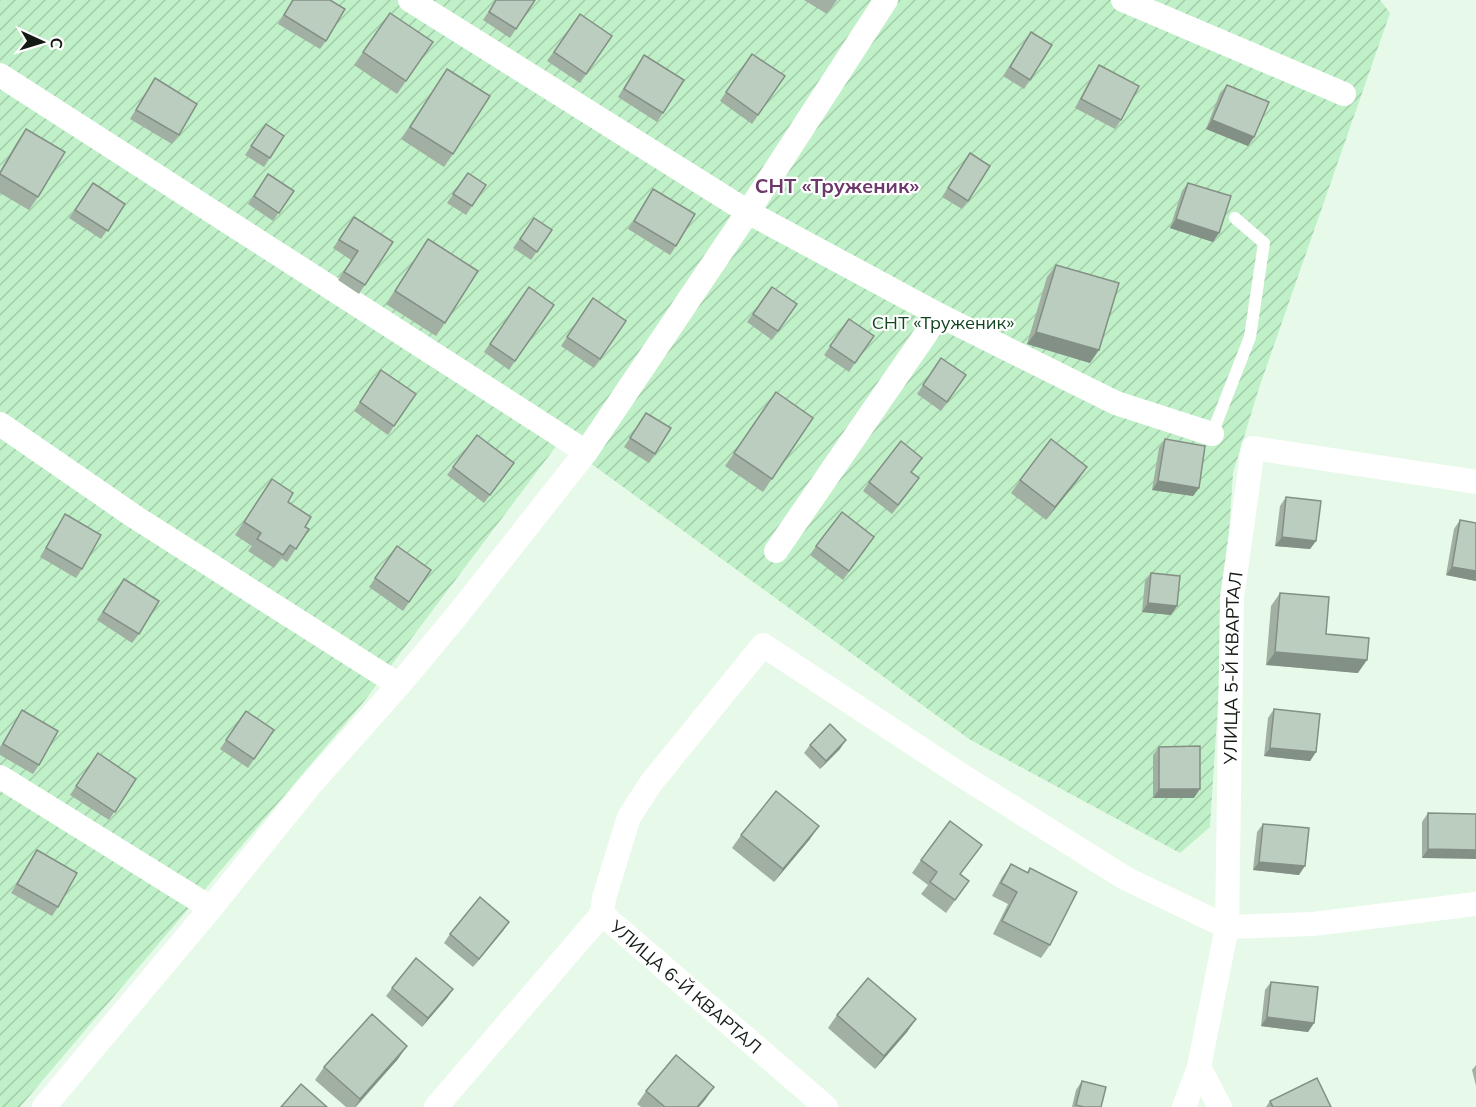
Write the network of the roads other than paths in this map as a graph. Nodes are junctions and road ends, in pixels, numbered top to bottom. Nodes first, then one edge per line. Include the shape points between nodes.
1 (410, 0) edge
2 (886, 0) edge
3 (1123, 0) edge
4 (0, 75) edge
5 (1344, 94) dead end
6 (748, 212) junction
7 (1235, 218) dead end
8 (939, 315) junction
9 (0, 424) edge
10 (1212, 434) joint
11 (586, 452) junction
12 (1476, 482) edge
13 (776, 551) dead end
14 (399, 685) junction
15 (0, 777) edge
16 (1476, 904) edge
17 (211, 908) junction
18 (602, 914) junction
19 (1227, 927) junction
20 (1199, 1067) junction
21 (44, 1107) edge
22 (436, 1107) edge
23 (826, 1107) edge
24 (1184, 1107) edge
25 (1220, 1107) edge

1 - 6 street
2 - 6 street
3 - 5 street
4 - 11 street
6 - 8 street
6 - 11 street
7 - 10 lane via 1264,243 1250,337
8 - 10 street via 1116,403
8 - 13 street
9 - 14 street via 135,517
11 - 14 street
12 - 19 street, УЛИЦА 5-Й КВАРТАЛ via 1253,448 1232,598
14 - 17 street via 311,784
15 - 17 street
16 - 19 street via 1313,924
17 - 21 street
18 - 19 street via 629,817 651,783 763,645 1125,878
18 - 22 street, УЛИЦА 6-Й КВАРТАЛ
18 - 23 street, УЛИЦА 6-Й КВАРТАЛ
19 - 20 street, УЛИЦА 5-Й КВАРТАЛ
20 - 24 street
20 - 25 street

